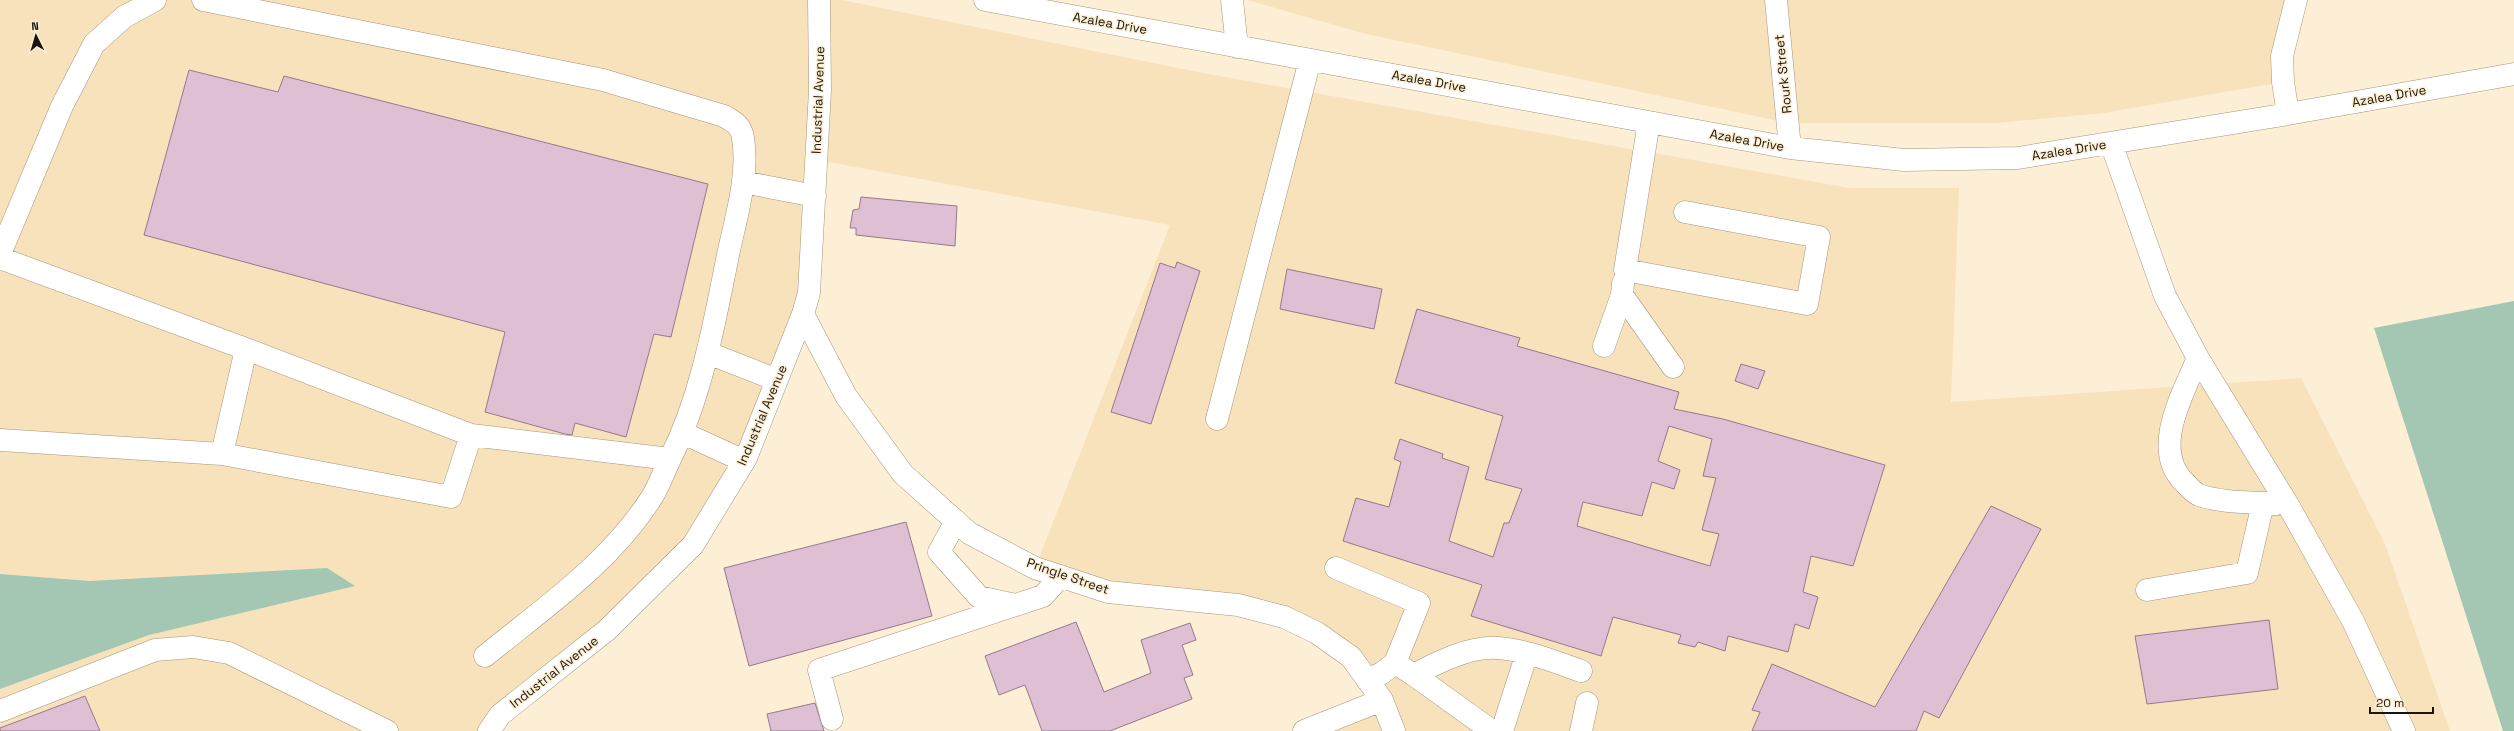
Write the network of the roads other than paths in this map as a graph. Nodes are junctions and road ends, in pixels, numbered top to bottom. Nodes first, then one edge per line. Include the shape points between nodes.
1 (155, 0) edge
2 (203, 0) edge
3 (819, 0) edge
4 (985, 0) edge
5 (1232, 0) edge
6 (1776, 0) edge
7 (2296, 0) edge
8 (1049, 6) edge
9 (1237, 46) junction
10 (1310, 60) junction
11 (2514, 74) edge
12 (2288, 114) junction
13 (1650, 122) junction
14 (2111, 143) junction
15 (1790, 148) junction
16 (743, 182) junction
17 (815, 196) junction
18 (1685, 212) dead end
19 (0, 254) edge
20 (0, 258) edge
21 (1625, 270) junction
22 (1622, 295) junction
23 (803, 314) junction
24 (1604, 346) dead end
25 (246, 349) junction
26 (708, 354) junction
27 (2198, 358) junction
28 (1673, 367) dead end
29 (777, 380) junction
30 (1217, 419) dead end
31 (682, 433) junction
32 (471, 435) junction
33 (0, 440) edge
34 (222, 454) junction
35 (670, 459) junction
36 (744, 461) junction
37 (2263, 503) junction
38 (2288, 505) junction
39 (956, 521) junction
40 (1336, 568) dead end
41 (1061, 576) junction
42 (2147, 590) dead end
43 (1017, 605) junction
44 (1527, 653) junction
45 (485, 656) dead end
46 (1395, 663) junction
47 (1582, 670) dead end
48 (1414, 675) junction
49 (1367, 680) junction
50 (1382, 700) junction
51 (1587, 703) dead end
52 (0, 711) edge
53 (832, 720) dead end
54 (387, 731) edge
55 (489, 731) edge
56 (1304, 731) edge
57 (1394, 731) edge
58 (1492, 731) edge
59 (1502, 731) edge
60 (1581, 731) edge
61 (2404, 731) edge

1 - 19 street via 124,17 94,44 62,106
2 - 16 street via 603,80 724,116 738,124 743,137
3 - 17 street, Industrial Avenue via 820,90
4 - 8 street, Azalea Drive
5 - 9 street
6 - 15 street, Rourk Street
7 - 12 street via 2282,56
8 - 9 street, Azalea Drive
9 - 10 street, Azalea Drive
10 - 13 street, Azalea Drive
10 - 30 street
11 - 12 street, Azalea Drive
12 - 14 street, Azalea Drive
13 - 15 street, Azalea Drive
13 - 21 street
14 - 15 street, Azalea Drive via 2018,158 1912,160
14 - 27 street via 2165,296
16 - 17 street
16 - 26 street
17 - 23 street, Industrial Avenue via 809,294
18 - 21 street via 1819,237 1807,304
20 - 25 street
21 - 22 street
22 - 24 street
22 - 28 street
23 - 29 street, Industrial Avenue
23 - 39 street, Pringle Street via 846,396 903,474
25 - 32 street
25 - 34 street
26 - 29 street
26 - 31 street
27 - 37 street via 2174,414 2168,447 2177,476 2197,494 2227,501
27 - 38 street
29 - 36 street, Industrial Avenue
31 - 35 street
31 - 36 street
32 - 34 street via 451,497
32 - 35 street
33 - 34 street
35 - 45 street via 652,497 618,542 573,584
36 - 55 street, Industrial Avenue via 693,545 607,630 500,715
37 - 38 street
37 - 42 street via 2247,573
38 - 61 street via 2353,621
39 - 41 street, Pringle Street via 976,537 1035,568
39 - 43 street via 939,552 979,597
40 - 46 street via 1419,603
41 - 43 street via 1043,596
41 - 49 street, Pringle Street via 1108,592 1238,605 1284,617 1317,634 1351,657
43 - 53 street via 819,670
44 - 47 street
44 - 48 street via 1497,648 1482,649
44 - 59 street
46 - 48 street
46 - 49 street
48 - 58 street
49 - 50 street, Pringle Street
50 - 56 street
50 - 57 street, Pringle Street
51 - 60 street
52 - 54 street via 155,650 193,647 229,653

